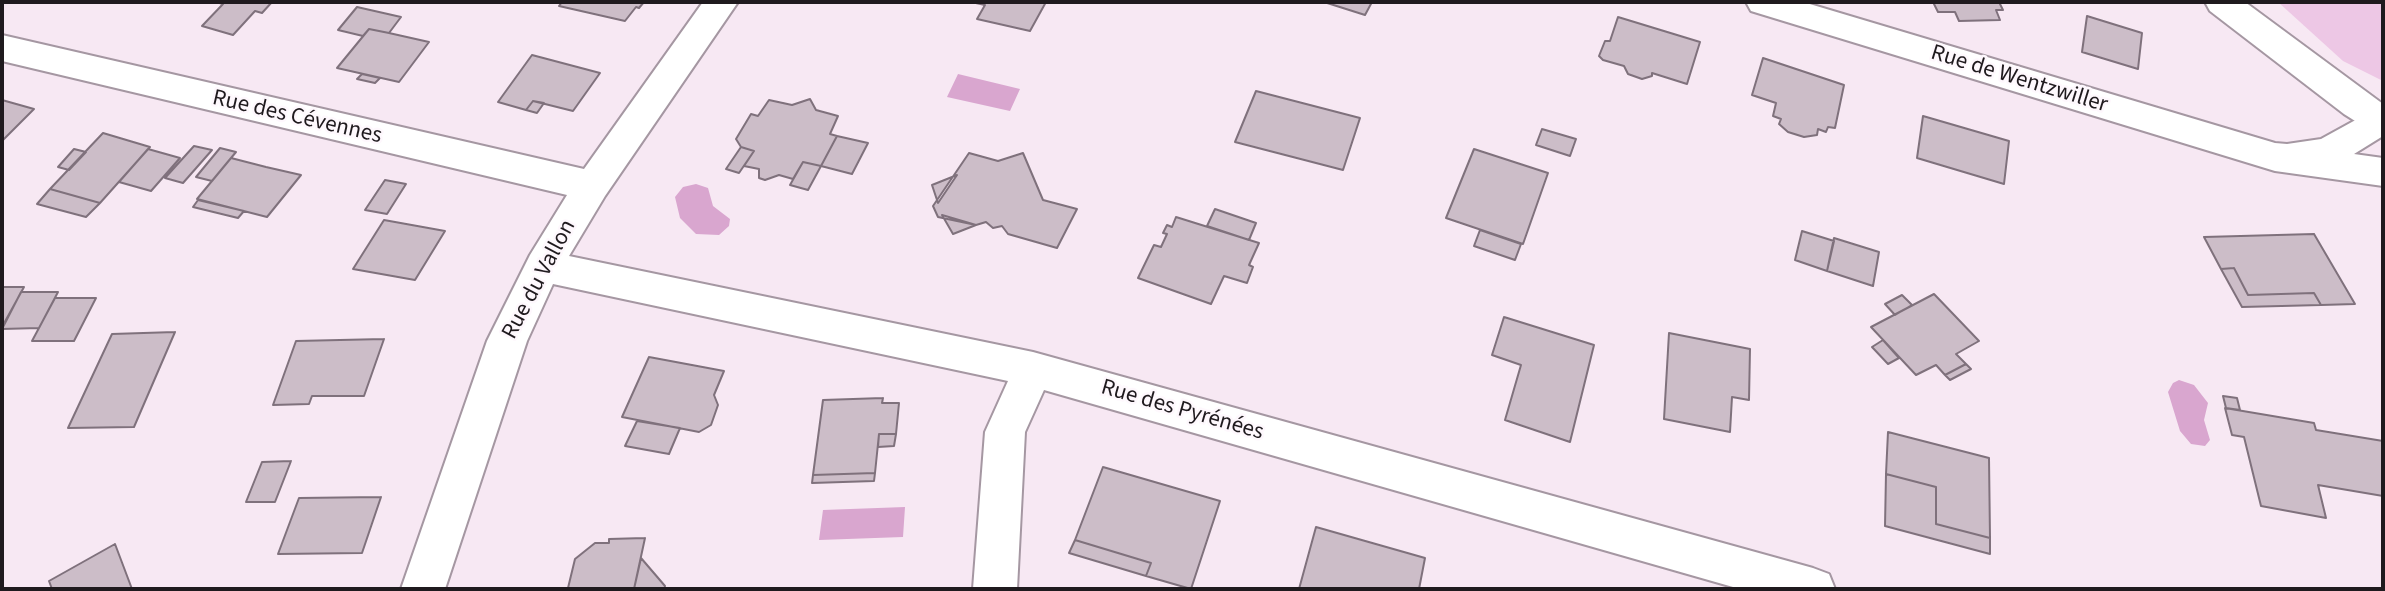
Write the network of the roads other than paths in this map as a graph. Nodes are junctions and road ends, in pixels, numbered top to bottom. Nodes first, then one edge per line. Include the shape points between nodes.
1 (721, 2) edge
2 (1763, 2) edge
3 (2222, 2) edge
4 (1852, 16) edge
5 (2, 48) edge
6 (2382, 120) edge
7 (2275, 157) junction
8 (2383, 172) edge
9 (592, 186) junction
10 (543, 266) junction
11 (1033, 369) junction
12 (423, 589) edge
13 (995, 589) edge
14 (1813, 589) edge

1 - 9 street, Rue du Vallon
2 - 4 street, Rue de Wentzwiller
3 - 6 street
4 - 7 street, Rue de Wentzwiller
5 - 9 street, Rue des Cévennes
6 - 7 street, Rue de Wentzwiller via 2328,152
7 - 8 street, Rue de Wentzwiller
9 - 10 street, Rue du Vallon
10 - 11 street, Rue des Pyrénées
10 - 12 street, Rue du Vallon via 507,341
11 - 13 street via 1005,432
11 - 14 street, Rue des Pyrénées

